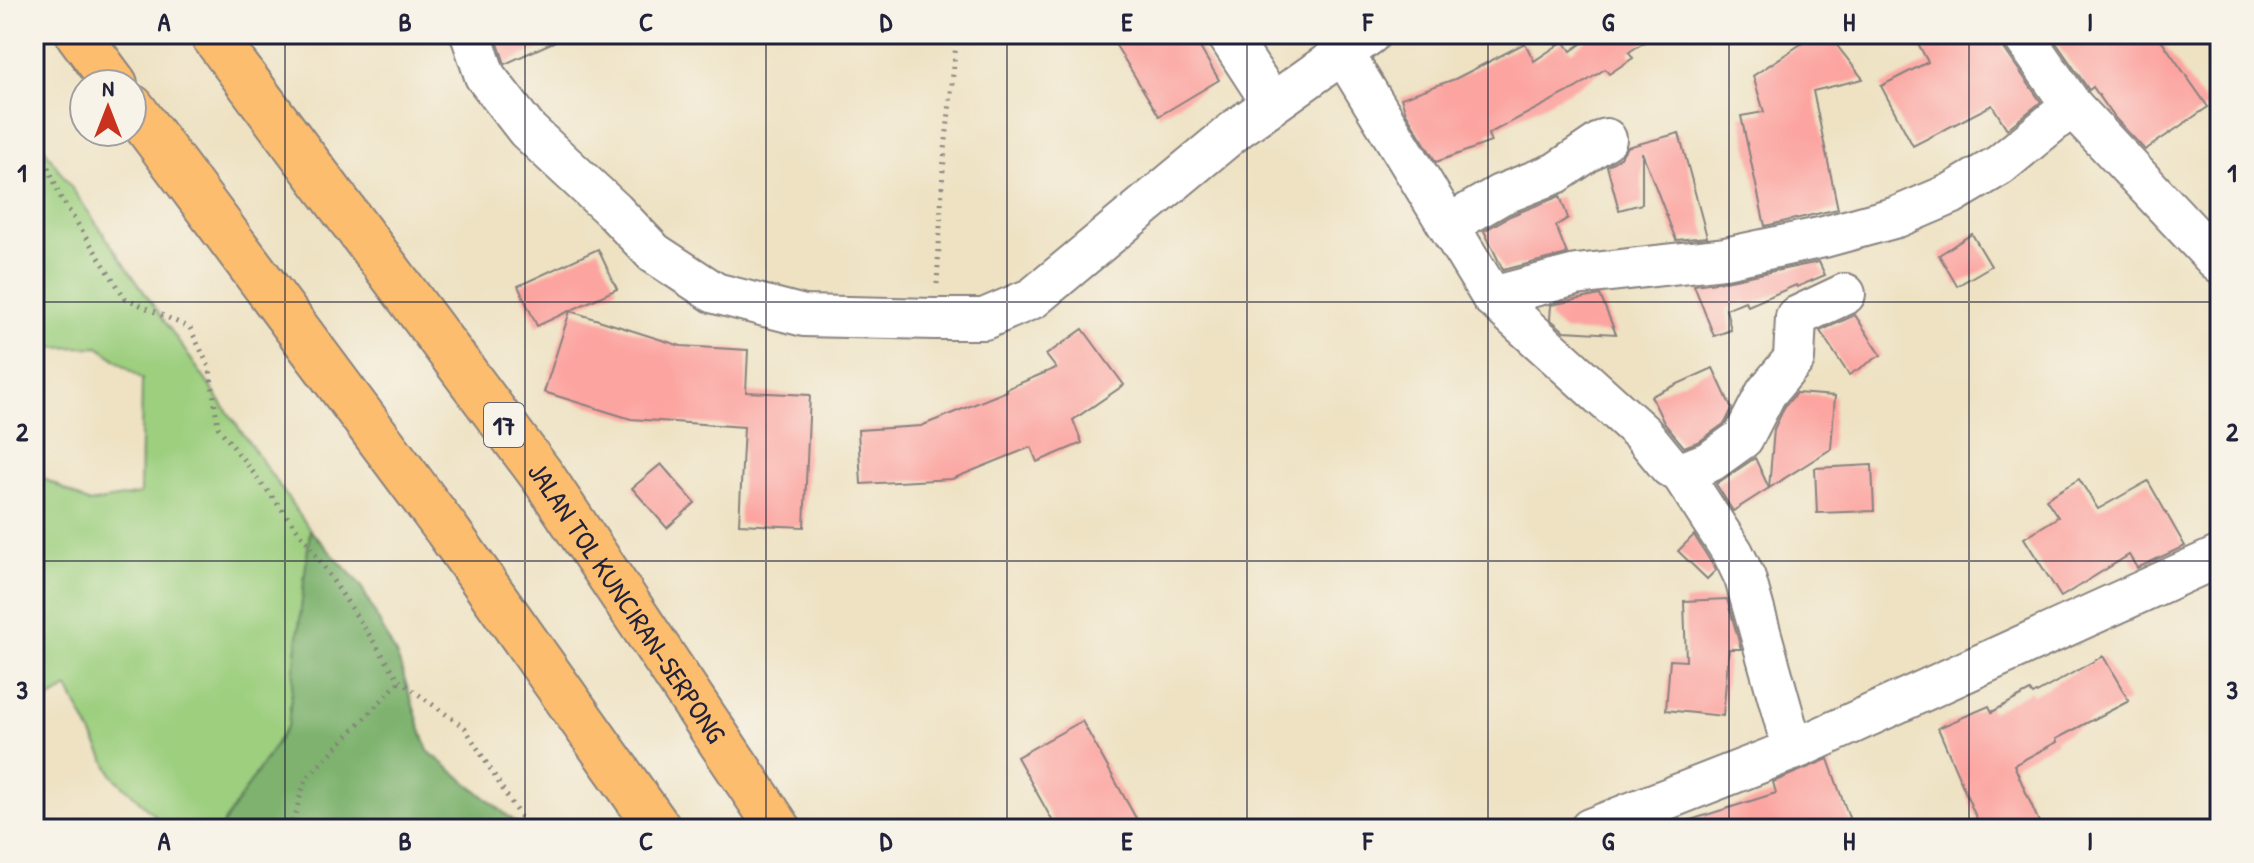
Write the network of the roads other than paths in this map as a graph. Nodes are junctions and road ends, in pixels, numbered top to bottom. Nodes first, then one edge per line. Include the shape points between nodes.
1 (78, 34) edge
2 (212, 34) edge
3 (471, 34) edge
4 (1227, 34) edge
5 (2022, 34) edge
6 (1357, 43) edge
7 (103, 68) edge
8 (1272, 103) junction
9 (2072, 106) junction
10 (148, 128) edge
11 (1606, 139) dead end
12 (1450, 224) junction
13 (2220, 264) edge
14 (1845, 294) dead end
15 (1492, 297) junction
16 (1681, 473) junction
17 (2220, 556) edge
18 (1793, 750) junction
19 (659, 829) edge
20 (779, 829) edge
21 (1590, 829) edge

1 - 7 highway
2 - 20 highway, JALAN TOL KUNCIRAN–SERPONG / 17 via 543,477
3 - 8 street via 485,76 527,130 654,253 715,293 804,316 984,319 1033,298
4 - 8 street
5 - 9 street
6 - 8 street
6 - 12 street
9 - 13 street
9 - 15 street via 2000,165 1897,217 1725,258 1576,275
10 - 19 highway via 447,530
11 - 12 street via 1556,173 1500,195
12 - 15 street
14 - 16 street via 1796,317 1794,359 1766,393 1743,438 1711,461
15 - 16 street
16 - 18 street via 1745,578
17 - 18 street
18 - 21 street

